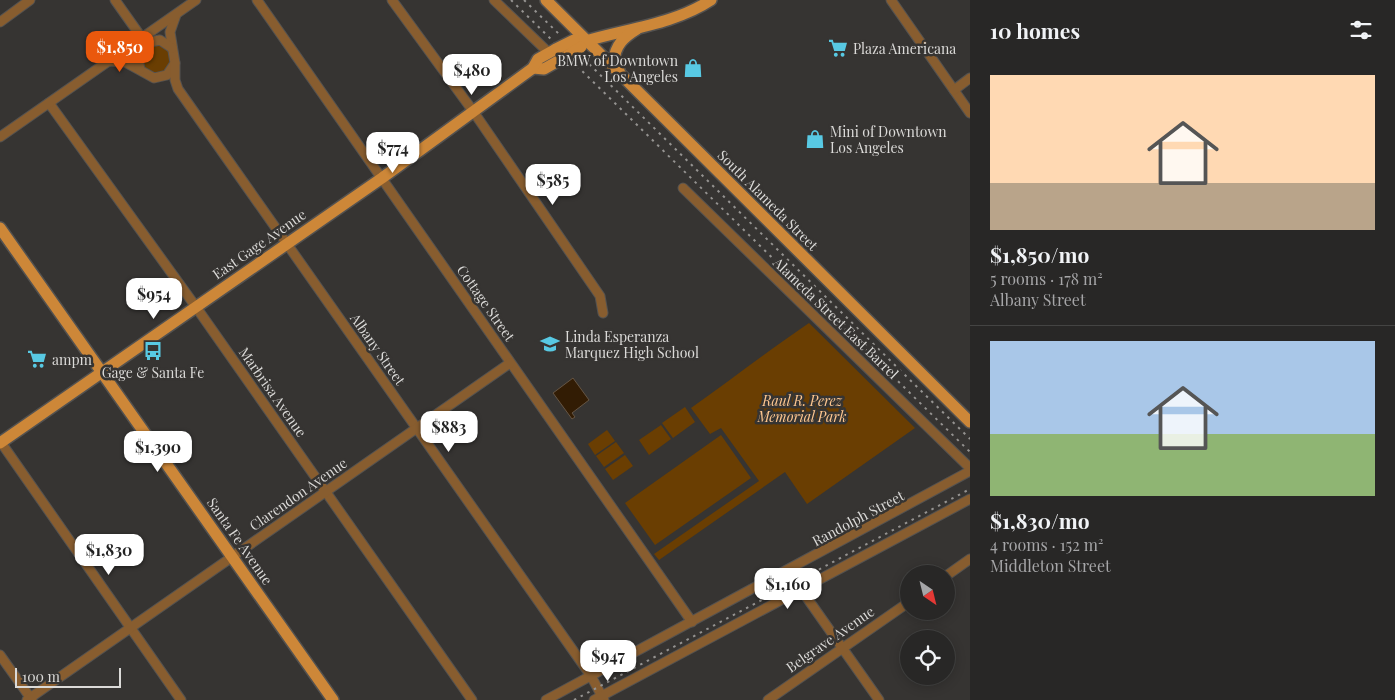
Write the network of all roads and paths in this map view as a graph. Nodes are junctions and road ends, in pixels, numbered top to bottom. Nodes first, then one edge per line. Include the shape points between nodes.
1 (30, 0) edge
2 (115, 0) edge
3 (196, 0) edge
4 (257, 0) edge
5 (392, 0) edge
6 (494, 0) edge
7 (546, 0) edge
8 (711, 0) edge
9 (893, 1) edge
10 (176, 14) junction
11 (2, 17) edge
12 (645, 25) junction
13 (144, 40) junction
14 (580, 43) junction
15 (172, 48) junction
16 (557, 53) junction
17 (108, 61) junction
18 (175, 63) junction
19 (533, 68) junction
20 (140, 70) junction
21 (154, 78) junction
22 (970, 78) edge
23 (625, 80) junction
24 (178, 89) junction
25 (954, 90) junction
26 (49, 103) junction
27 (473, 111) junction
28 (970, 113) edge
29 (0, 137) edge
30 (382, 178) junction
31 (683, 188) dead end
32 (0, 228) edge
33 (287, 243) junction
34 (196, 307) junction
35 (603, 313) dead end
36 (510, 363) junction
37 (102, 372) junction
38 (970, 422) edge
39 (417, 428) junction
40 (0, 442) edge
41 (970, 470) edge
42 (326, 491) junction
43 (970, 500) edge
44 (232, 556) junction
45 (970, 559) edge
46 (788, 570) junction
47 (955, 570) edge
48 (801, 589) junction
49 (900, 608) edge
50 (692, 622) junction
51 (130, 628) junction
52 (842, 648) junction
53 (0, 655) edge
54 (591, 676) junction
55 (30, 699) edge
56 (600, 699) edge
57 (181, 700) edge
58 (333, 700) edge
59 (472, 700) edge
60 (546, 700) edge
61 (768, 700) edge
62 (879, 700) edge

1 - 11 street
2 - 13 street
3 - 10 street
4 - 30 street, Cottage Street
5 - 27 street
6 - 16 street
7 - 14 main road, South Alameda Street
8 - 12 main road, East Gage Avenue via 687,12
9 - 25 street
10 - 13 street
10 - 15 street, Albany Street via 170,31
12 - 14 main road, East Gage Avenue
12 - 23 main road via 624,39 614,53 614,61
13 - 15 street via 160,40
13 - 17 street
13 - 20 street via 137,55
14 - 16 main road, East Gage Avenue, bridge
14 - 23 main road, South Alameda Street
15 - 18 street, Albany Street
16 - 19 main road, East Gage Avenue via 538,59
16 - 19 main road, East Gage Avenue via 544,69
17 - 20 street, Albany Street via 124,62
17 - 26 street
18 - 21 street via 167,75
18 - 24 street, Albany Street
19 - 27 main road, East Gage Avenue
20 - 21 street, Albany Street
21 - 24 street, Albany Street
22 - 25 street
23 - 38 main road, South Alameda Street
24 - 33 street, Albany Street
25 - 28 street
26 - 29 street
26 - 34 street, Marbrisa Avenue
27 - 30 main road, East Gage Avenue
27 - 35 street via 600,296
30 - 33 main road, East Gage Avenue
30 - 36 street, Cottage Street
31 - 41 street, Alameda Street East Barrel
32 - 37 main road, Santa Fe Avenue
33 - 34 main road, East Gage Avenue
33 - 39 street, Albany Street
34 - 37 main road, East Gage Avenue
34 - 42 street, Marbrisa Avenue
36 - 39 street, Clarendon Avenue
36 - 50 street, Cottage Street
37 - 40 main road, East Gage Avenue
37 - 44 main road, Santa Fe Avenue
39 - 42 street, Clarendon Avenue
39 - 54 street, Albany Street
40 - 51 street
41 - 46 street, Randolph Street
42 - 44 street, Clarendon Avenue
42 - 59 street, Marbrisa Avenue
43 - 48 street
44 - 51 street, Clarendon Avenue
44 - 58 main road, Santa Fe Avenue
45 - 47 street
46 - 48 street
46 - 50 street, Randolph Street
48 - 52 street
48 - 56 street
49 - 52 street, Belgrave Avenue
50 - 54 street, Randolph Street
51 - 55 street, Clarendon Avenue
51 - 57 street
52 - 61 street, Belgrave Avenue
52 - 62 street
53 - 55 street
54 - 56 street, Albany Street
54 - 60 street, Randolph Street

